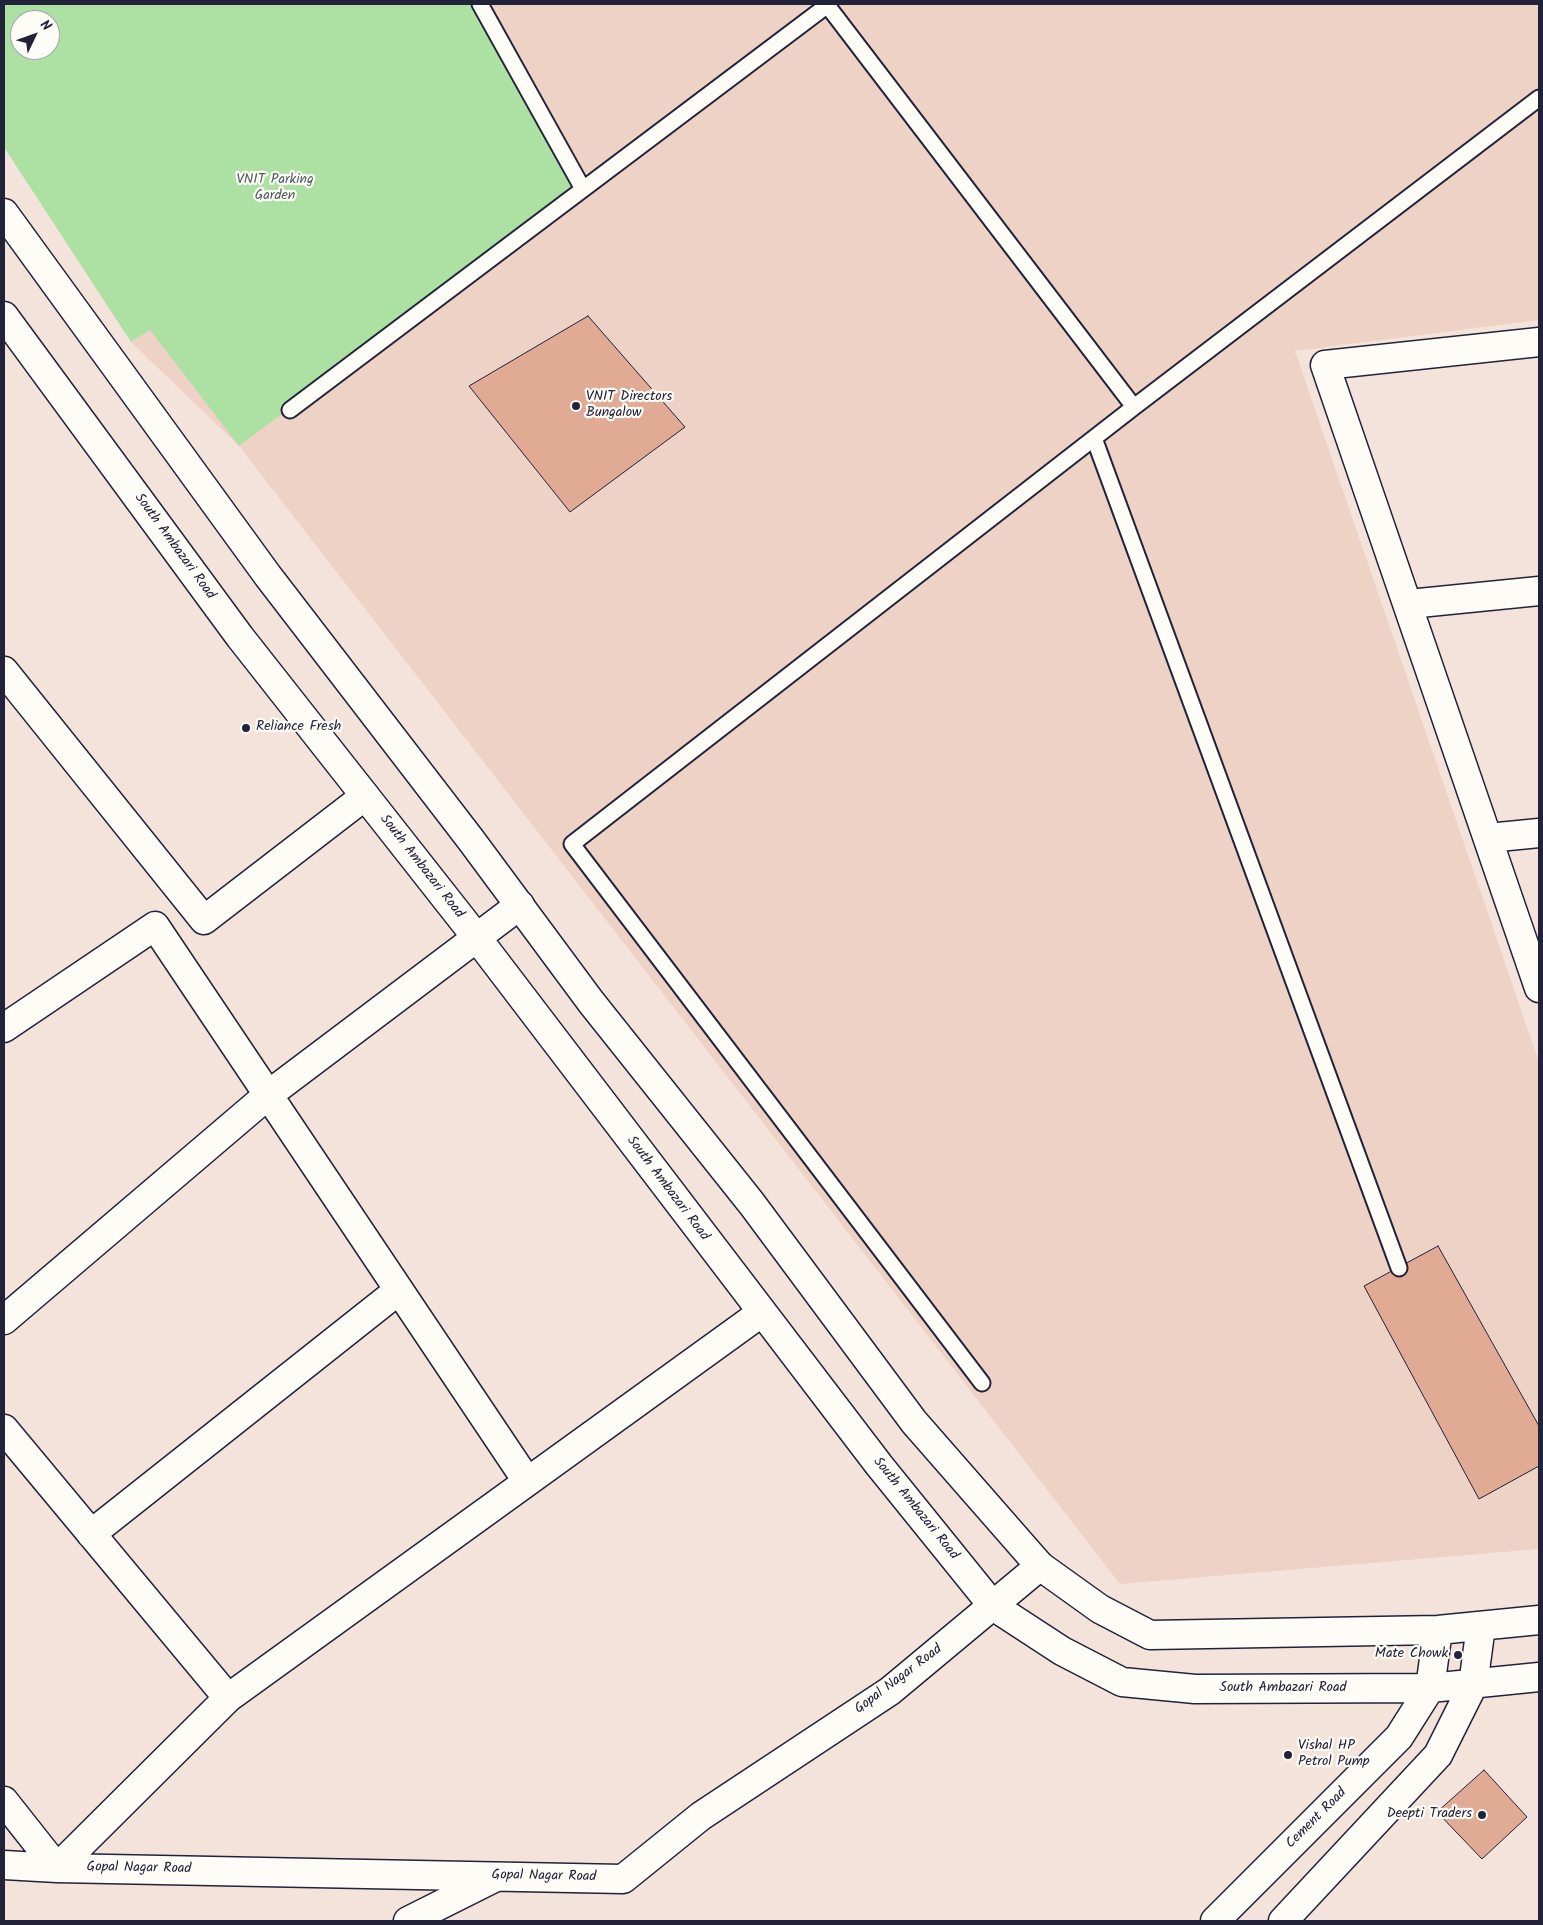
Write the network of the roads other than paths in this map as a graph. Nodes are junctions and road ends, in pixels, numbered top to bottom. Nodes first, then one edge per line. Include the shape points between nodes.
1 (480, 4) edge
2 (828, 4) edge
3 (1539, 98) edge
4 (583, 189) junction
5 (4, 213) edge
6 (4, 316) edge
7 (1539, 342) edge
8 (1134, 407) junction
9 (290, 410) dead end
10 (1094, 438) junction
11 (1539, 592) edge
12 (1408, 604) junction
13 (4, 671) edge
14 (365, 796) junction
15 (1539, 833) edge
16 (1488, 838) junction
17 (520, 905) junction
18 (477, 938) junction
19 (1539, 988) edge
20 (4, 1028) edge
21 (268, 1094) junction
22 (1399, 1268) dead end
23 (399, 1290) junction
24 (761, 1313) junction
25 (4, 1320) edge
26 (982, 1383) dead end
27 (4, 1429) edge
28 (527, 1481) junction
29 (91, 1534) junction
30 (1040, 1566) junction
31 (993, 1606) junction
32 (1539, 1620) edge
33 (1481, 1626) junction
34 (1438, 1630) junction
35 (1539, 1677) edge
36 (1473, 1685) junction
37 (1430, 1688) junction
38 (228, 1698) junction
39 (4, 1800) edge
40 (4, 1865) edge
41 (57, 1868) junction
42 (497, 1876) junction
43 (408, 1921) edge
44 (1215, 1921) edge
45 (1283, 1921) edge

1 - 4 lane
2 - 4 lane
2 - 8 lane
3 - 8 lane
4 - 9 lane
5 - 17 street via 268,576
6 - 14 street, South Ambazari Road via 240,637
7 - 12 street via 1325,365
8 - 10 lane
10 - 22 lane
10 - 26 lane via 572,844
11 - 12 street
12 - 16 street
13 - 14 street via 204,920
14 - 18 street, South Ambazari Road
15 - 16 street
16 - 19 street
17 - 18 street
17 - 30 street via 591,1002 752,1204 914,1422
18 - 21 street
18 - 24 street, South Ambazari Road
20 - 21 street via 154,926
21 - 23 street
21 - 25 street
23 - 28 street
23 - 29 street
24 - 28 street
24 - 31 street, South Ambazari Road
27 - 29 street
28 - 38 street
29 - 38 street
30 - 31 street, Gopal Nagar Road
30 - 34 street via 1100,1610 1150,1635
31 - 37 street, South Ambazari Road via 1062,1651 1122,1682 1195,1689
31 - 42 street, Gopal Nagar Road via 890,1691 701,1816 623,1879
32 - 33 street
33 - 34 street
33 - 36 street
34 - 37 street
35 - 36 street, South Ambazari Road
36 - 37 street, South Ambazari Road
36 - 45 street via 1438,1755
37 - 44 street, Cement Road via 1399,1736
38 - 41 street
39 - 41 street
40 - 41 street, Gopal Nagar Road
41 - 42 street, Gopal Nagar Road
42 - 43 street

